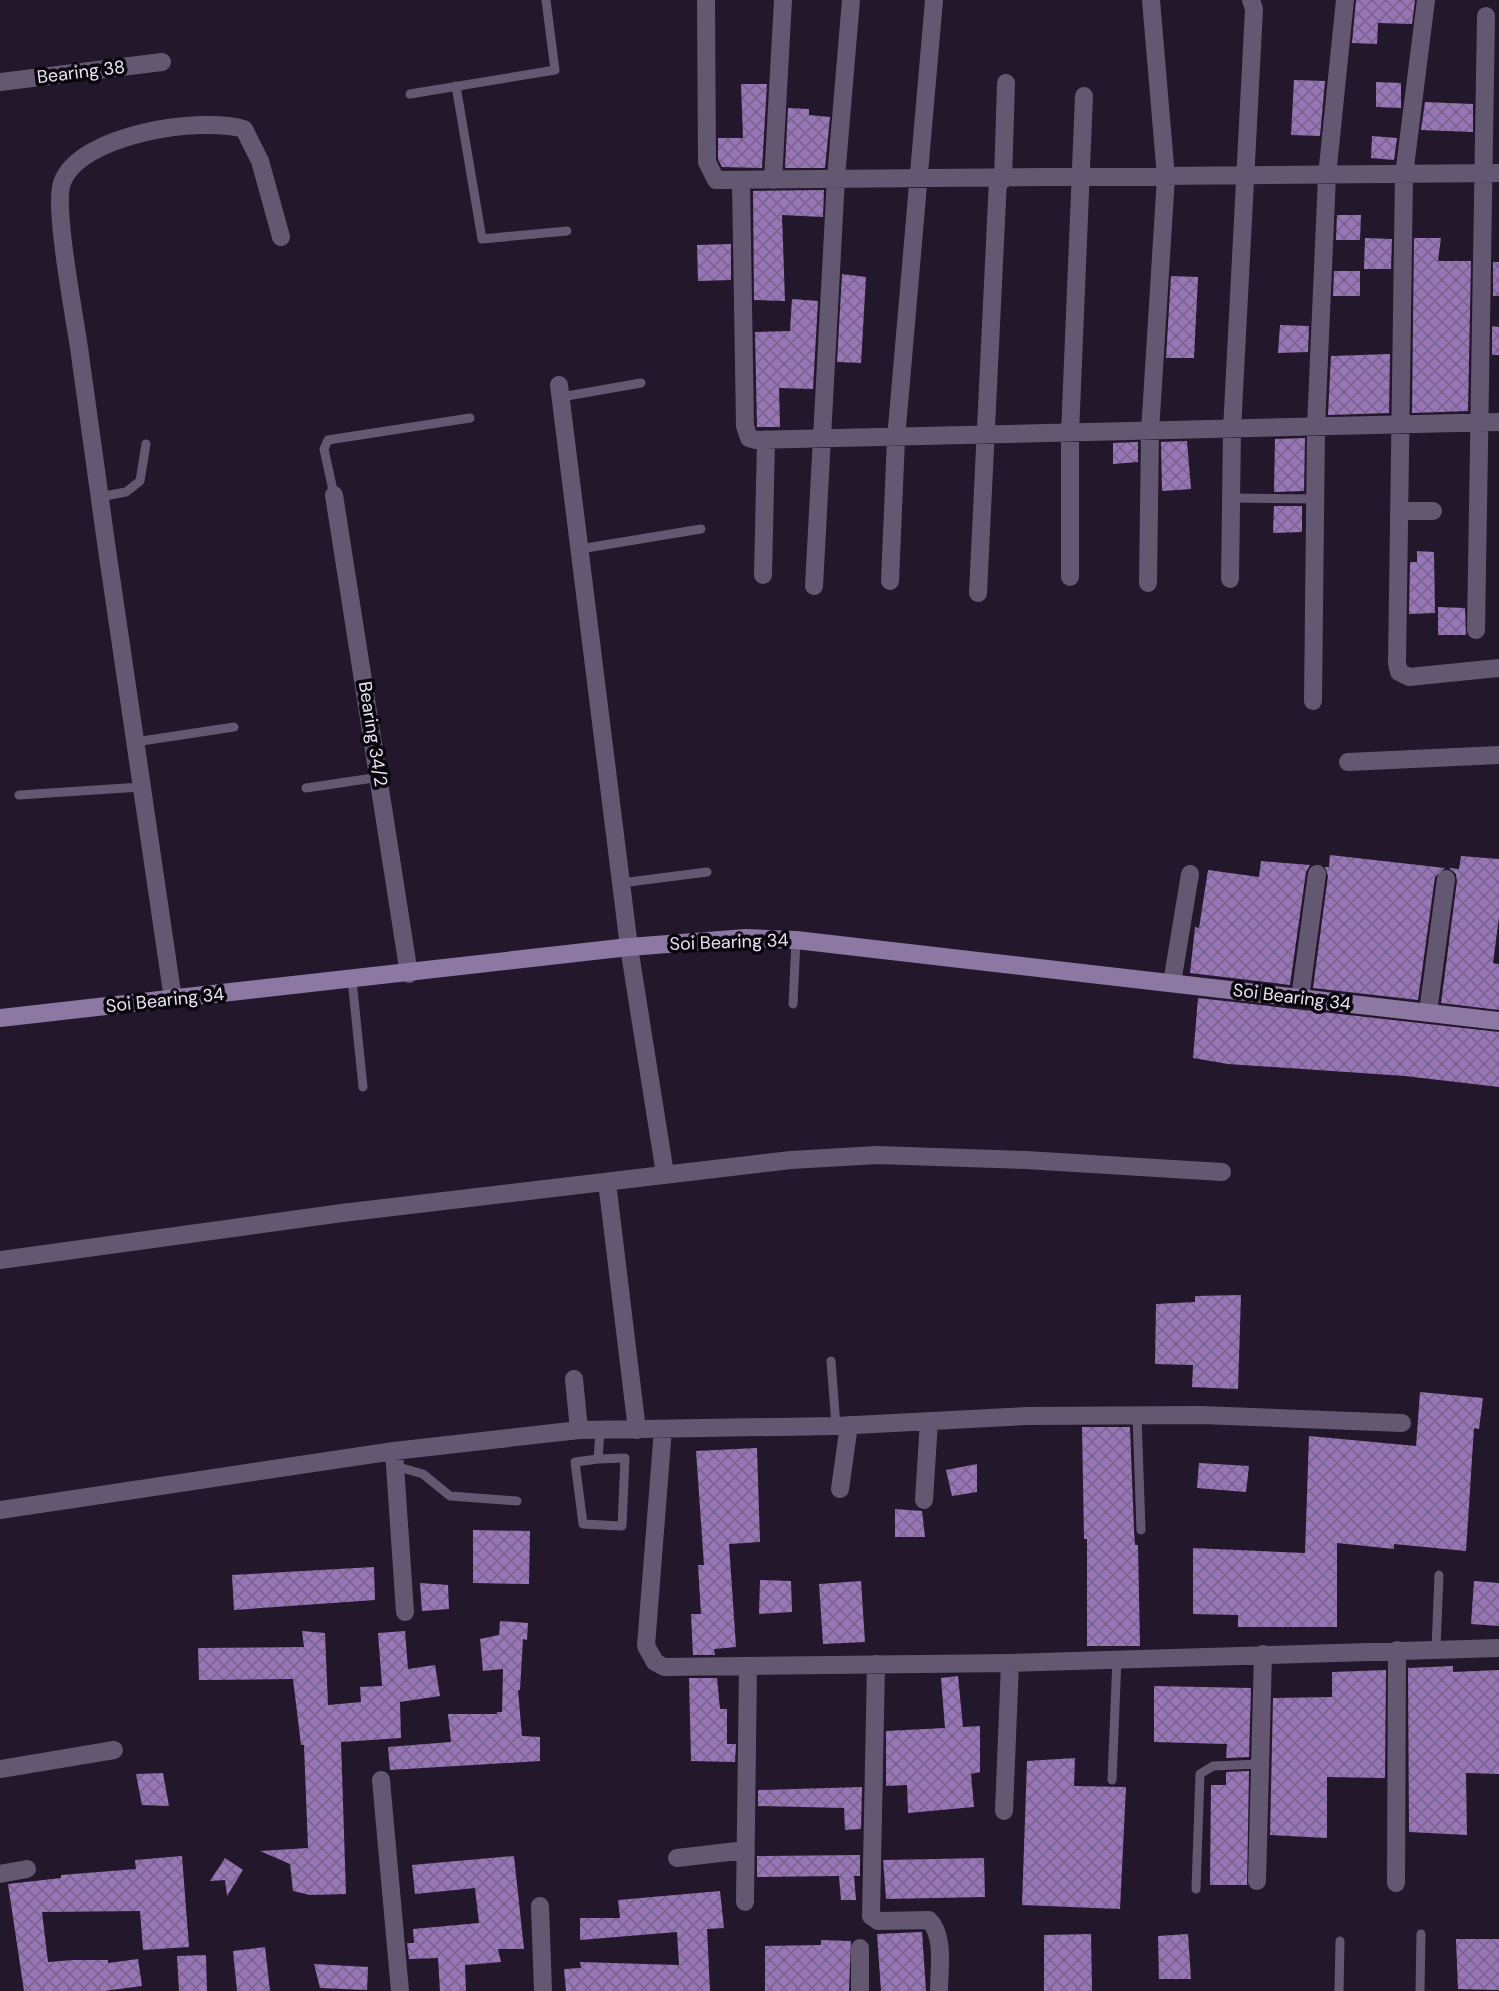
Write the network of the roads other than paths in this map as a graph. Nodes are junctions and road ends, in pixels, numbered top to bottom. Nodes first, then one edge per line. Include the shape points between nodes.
1 (547, 0) edge
2 (706, 0) edge
3 (783, 0) edge
4 (851, 0) edge
5 (934, 0) edge
6 (1151, 0) edge
7 (1251, 0) edge
8 (1345, 0) edge
9 (1426, 0) edge
10 (1486, 16) dead end
11 (162, 62) dead end
12 (0, 82) edge
13 (1006, 83) dead end
14 (456, 86) junction
15 (410, 94) dead end
16 (1084, 96) dead end
17 (1492, 173) edge
18 (1404, 175) junction
19 (1327, 176) junction
20 (1166, 177) junction
21 (1246, 177) junction
22 (836, 178) junction
23 (1082, 179) junction
24 (773, 180) junction
25 (917, 180) junction
26 (1001, 180) junction
27 (741, 182) junction
28 (567, 231) dead end
29 (281, 237) dead end
30 (641, 383) dead end
31 (560, 391) joint
32 (470, 418) dead end
33 (1499, 422) edge
34 (1480, 423) junction
35 (1316, 427) junction
36 (1399, 427) junction
37 (1232, 430) junction
38 (1150, 432) junction
39 (1070, 434) junction
40 (983, 435) junction
41 (895, 439) junction
42 (820, 440) junction
43 (765, 441) junction
44 (146, 444) dead end
45 (334, 495) joint
46 (99, 498) junction
47 (1231, 498) junction
48 (1315, 499) junction
49 (1399, 511) junction
50 (1433, 511) dead end
51 (701, 529) dead end
52 (580, 549) junction
53 (764, 575) dead end
54 (1070, 577) dead end
55 (1230, 579) dead end
56 (890, 581) dead end
57 (1148, 583) dead end
58 (814, 586) dead end
59 (978, 593) dead end
60 (1476, 630) dead end
61 (1499, 668) edge
62 (1313, 701) dead end
63 (234, 727) dead end
64 (135, 742) junction
65 (1499, 755) edge
66 (1348, 762) dead end
67 (380, 777) junction
68 (141, 787) junction
69 (306, 788) dead end
70 (19, 795) dead end
71 (707, 872) dead end
72 (1191, 874) dead end
73 (1317, 874) dead end
74 (1446, 878) dead end
75 (621, 883) junction
76 (796, 940) junction
77 (629, 947) junction
78 (409, 974) junction
79 (352, 980) junction
80 (1172, 983) junction
81 (1300, 998) junction
82 (173, 999) junction
83 (793, 1004) dead end
84 (1428, 1012) junction
85 (0, 1018) edge
86 (1499, 1021) edge
87 (363, 1087) dead end
88 (1222, 1172) dead end
89 (665, 1174) junction
90 (607, 1182) junction
91 (0, 1260) edge
92 (831, 1361) dead end
93 (574, 1379) dead end
94 (1137, 1416) junction
95 (929, 1421) junction
96 (1402, 1423) dead end
97 (843, 1426) junction
98 (579, 1430) junction
99 (600, 1430) junction
100 (637, 1430) junction
101 (663, 1430) junction
102 (395, 1459) junction
103 (598, 1459) junction
104 (840, 1489) dead end
105 (924, 1500) dead end
106 (517, 1501) dead end
107 (0, 1510) edge
108 (1141, 1531) dead end
109 (1439, 1574) dead end
110 (405, 1612) dead end
111 (1436, 1648) junction
112 (1499, 1648) edge
113 (1397, 1650) junction
114 (1263, 1654) junction
115 (1118, 1658) junction
116 (1010, 1663) junction
117 (876, 1664) junction
118 (748, 1667) junction
119 (114, 1750) dead end
120 (1261, 1764) junction
121 (0, 1769) edge
122 (381, 1780) dead end
123 (1112, 1780) dead end
124 (1004, 1811) dead end
125 (746, 1850) junction
126 (677, 1858) dead end
127 (27, 1869) dead end
128 (0, 1874) edge
129 (1257, 1881) dead end
130 (1396, 1884) dead end
131 (1196, 1889) dead end
132 (745, 1902) dead end
133 (540, 1906) dead end
134 (1420, 1934) dead end
135 (1340, 1941) dead end
136 (860, 1948) dead end
137 (400, 1991) edge
138 (543, 1991) edge
139 (860, 1991) edge
140 (939, 1991) edge
141 (1339, 1991) edge
142 (1420, 1991) edge

1 - 14 lane via 555,70
2 - 27 street via 708,170 716,180
3 - 24 street
4 - 22 street
5 - 25 street
6 - 20 street
7 - 21 street
8 - 19 street
9 - 18 street
10 - 17 street
11 - 12 street, Bearing 38
13 - 26 street
14 - 15 lane
14 - 28 lane via 482,239
16 - 23 street
17 - 18 street
17 - 34 street
18 - 19 street
18 - 36 street
19 - 21 street
19 - 35 street
20 - 21 street
20 - 23 street
20 - 38 street
21 - 37 street
22 - 24 street
22 - 25 street
22 - 42 street
23 - 26 street
23 - 39 street
24 - 27 street
25 - 26 street
25 - 41 street
26 - 40 street
27 - 43 street via 745,426 749,438
29 - 46 street via 260,160 244,130 233,126 142,133 109,141 66,173 61,186 63,230
30 - 31 lane
31 - 52 street
32 - 45 lane via 328,440 324,449
33 - 34 street
34 - 36 street
34 - 60 street
35 - 36 street
35 - 37 street
35 - 48 street
36 - 49 street
37 - 38 street
37 - 47 street
38 - 39 street
38 - 57 street
39 - 40 street
39 - 54 street
40 - 41 street
40 - 59 street
41 - 42 street
41 - 56 street
42 - 43 street
42 - 58 street
43 - 53 street
44 - 46 lane via 140,481 134,489
45 - 67 street, Bearing 34/2
46 - 64 street
47 - 48 lane
47 - 55 street
48 - 62 street
49 - 50 street
49 - 61 street via 1399,672 1409,677
51 - 52 lane
52 - 75 street
63 - 64 lane
64 - 68 street
65 - 66 street
67 - 69 lane
67 - 78 street, Bearing 34/2
68 - 70 lane
68 - 82 street
71 - 75 lane
72 - 80 street
73 - 81 street
74 - 84 street
75 - 77 street
76 - 77 street, Soi Bearing 34 via 746,938
76 - 80 street, Soi Bearing 34
76 - 83 lane
77 - 78 street, Soi Bearing 34
77 - 89 street
78 - 79 street, Soi Bearing 34
79 - 82 street, Soi Bearing 34
79 - 87 lane
80 - 81 street, Soi Bearing 34
81 - 84 street, Soi Bearing 34
82 - 85 street, Soi Bearing 34
84 - 86 street, Soi Bearing 34
88 - 89 street via 877,1155
89 - 90 street
90 - 91 street
90 - 100 street
92 - 97 lane
93 - 98 street
94 - 95 street
94 - 96 street
94 - 108 lane
95 - 97 street
95 - 105 street
97 - 101 street
97 - 104 street
98 - 99 street
98 - 102 street
99 - 100 street
99 - 103 lane
100 - 101 street
101 - 118 street via 646,1646 655,1662 664,1667
102 - 106 lane via 450,1496
102 - 107 street
102 - 110 street
103 - 103 lane via 625,1458 622,1526 583,1524 575,1462
109 - 111 lane
111 - 112 street
111 - 113 street
113 - 114 street
113 - 130 street
114 - 115 street
114 - 120 street
115 - 116 street
115 - 123 lane
116 - 117 street
116 - 124 street
117 - 118 street
117 - 140 street via 871,1916 878,1921 929,1920 935,1926
118 - 125 street
119 - 121 street
120 - 129 street
120 - 131 lane via 1213,1766 1200,1774
122 - 137 street
125 - 126 street
125 - 132 street
127 - 128 street
133 - 138 street
134 - 142 lane
135 - 141 lane
136 - 139 street

